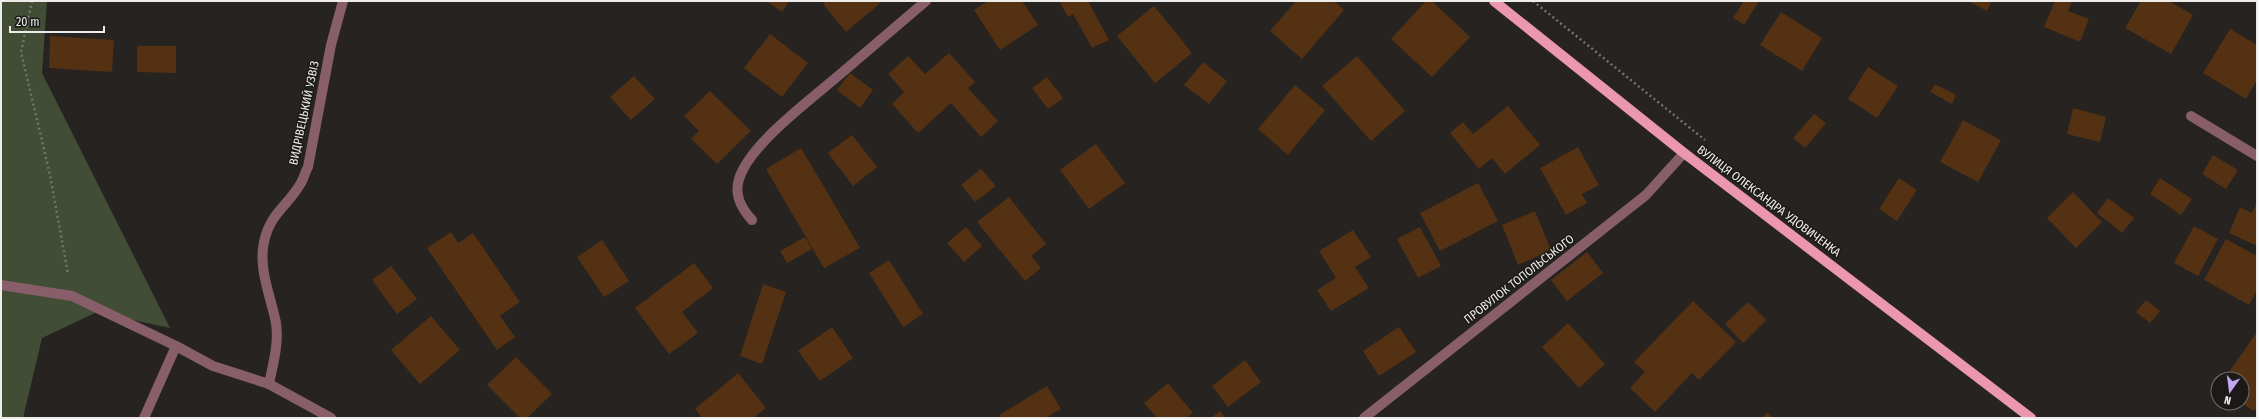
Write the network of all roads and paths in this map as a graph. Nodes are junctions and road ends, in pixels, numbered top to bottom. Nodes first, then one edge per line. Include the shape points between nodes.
1 (32, 1) edge
2 (343, 1) edge
3 (926, 1) edge
4 (1494, 1) edge
5 (2191, 116) dead end
6 (1684, 153) junction
7 (2257, 156) edge
8 (752, 220) dead end
9 (1, 285) edge
10 (72, 296) junction
11 (176, 346) junction
12 (269, 384) junction
13 (144, 418) edge
14 (331, 418) edge
15 (1364, 418) edge
16 (2031, 418) edge

1 - 10 path via 21,52 50,175
2 - 12 street, ВИДРІВЕЦЬКИЙ УЗВІЗ via 331,44 308,166 301,183 276,212 268,226 264,243 262,259 276,325 277,345
3 - 8 street via 794,113 753,154 743,168 737,193 741,208
4 - 6 main road, ВУЛИЦЯ ОЛЕКСАНДРА УДОВИЧЕНКА
5 - 7 street
6 - 15 street, ПРОВУЛОК ТОПОЛЬСЬКОГО via 1646,195
6 - 16 main road, ВУЛИЦЯ ОЛЕКСАНДРА УДОВИЧЕНКА
9 - 10 street
10 - 11 street
11 - 12 street via 213,366
11 - 13 street
12 - 14 street

